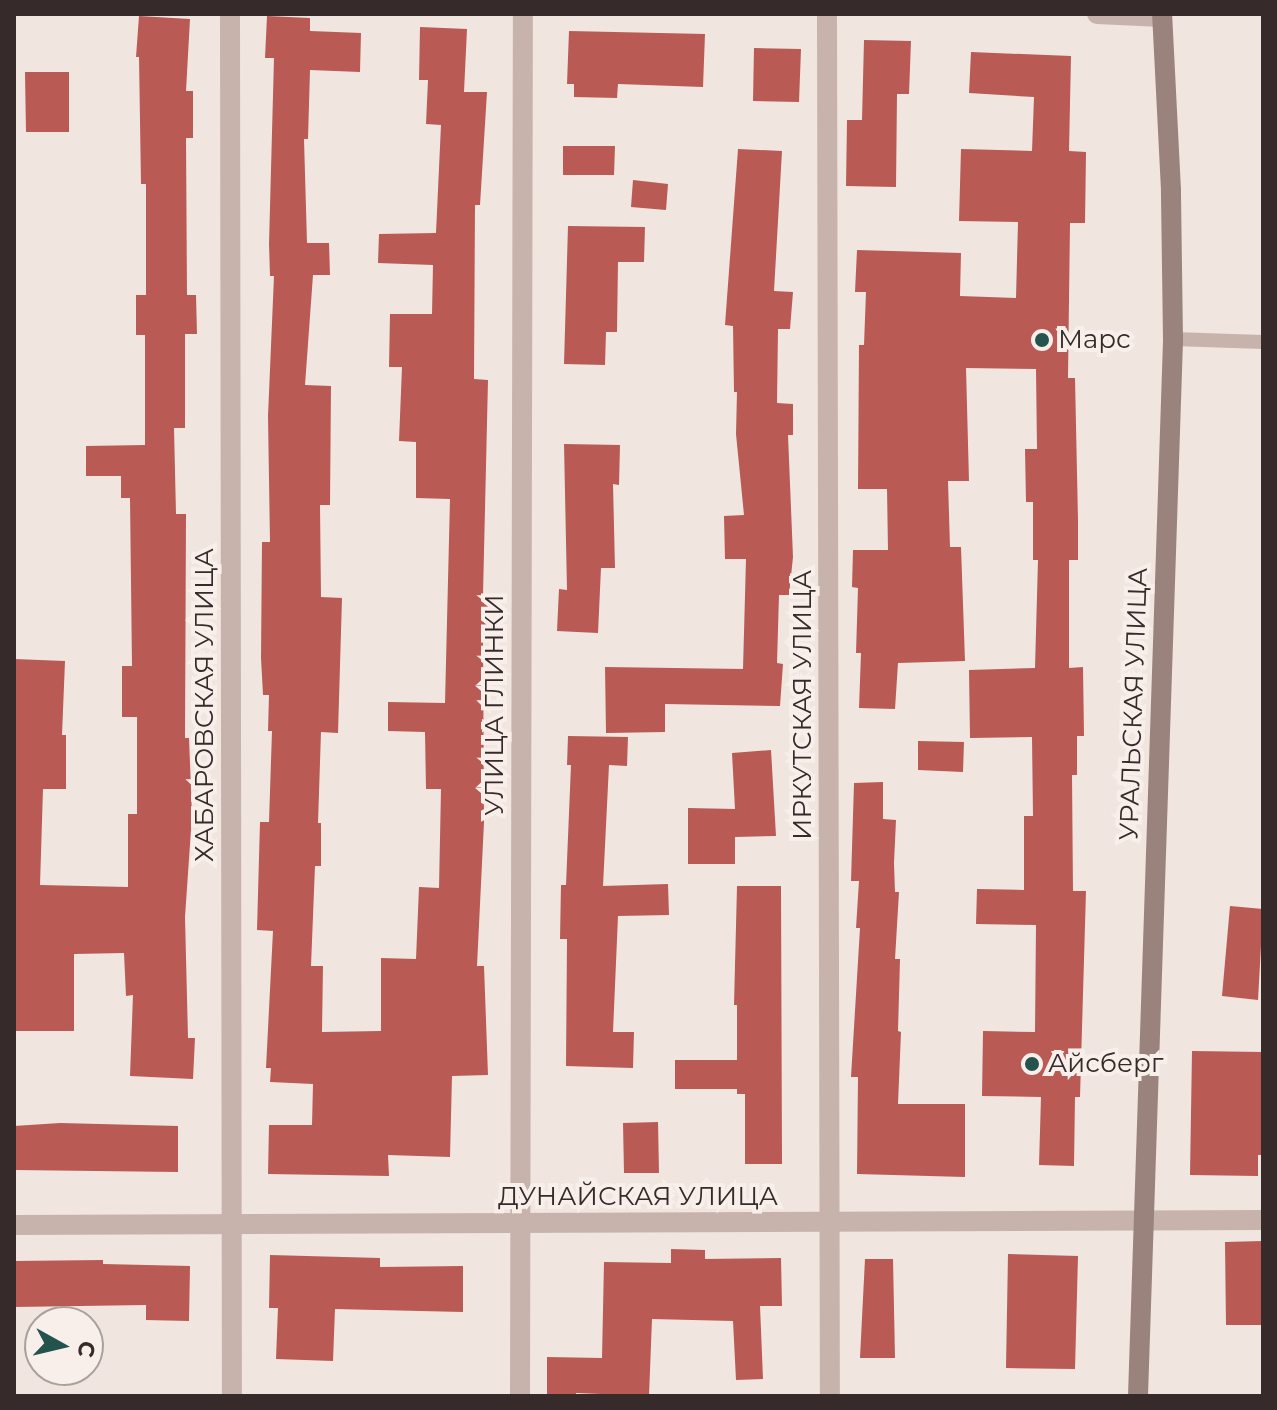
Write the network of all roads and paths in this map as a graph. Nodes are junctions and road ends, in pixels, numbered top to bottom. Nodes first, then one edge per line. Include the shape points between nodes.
1 (230, 14) edge
2 (523, 14) edge
3 (827, 14) edge
4 (1097, 14) edge
5 (1162, 15) edge
6 (1173, 339) junction
7 (1263, 342) edge
8 (1263, 1220) edge
9 (1142, 1221) junction
10 (830, 1223) junction
11 (520, 1224) junction
12 (14, 1225) edge
13 (231, 1225) junction
14 (232, 1396) edge
15 (520, 1396) edge
16 (830, 1396) edge
17 (1138, 1396) edge

1 - 13 street, ХАБАРОВСКАЯ УЛИЦА
2 - 11 street, УЛИЦА ГЛИНКИ
3 - 10 street, ИРКУТСКАЯ УЛИЦА
4 - 5 street
5 - 6 main road, УРАЛЬСКАЯ УЛИЦА
6 - 7 lane
6 - 9 main road, УРАЛЬСКАЯ УЛИЦА
8 - 9 street, ДУНАЙСКАЯ УЛИЦА
9 - 10 street, ДУНАЙСКАЯ УЛИЦА
9 - 17 main road, УРАЛЬСКАЯ УЛИЦА
10 - 11 street, ДУНАЙСКАЯ УЛИЦА
10 - 16 street, ИРКУТСКАЯ УЛИЦА
11 - 13 street, ДУНАЙСКАЯ УЛИЦА
11 - 15 street, УЛИЦА ГЛИНКИ
12 - 13 street, ДУНАЙСКАЯ УЛИЦА
13 - 14 street, ХАБАРОВСКАЯ УЛИЦА

